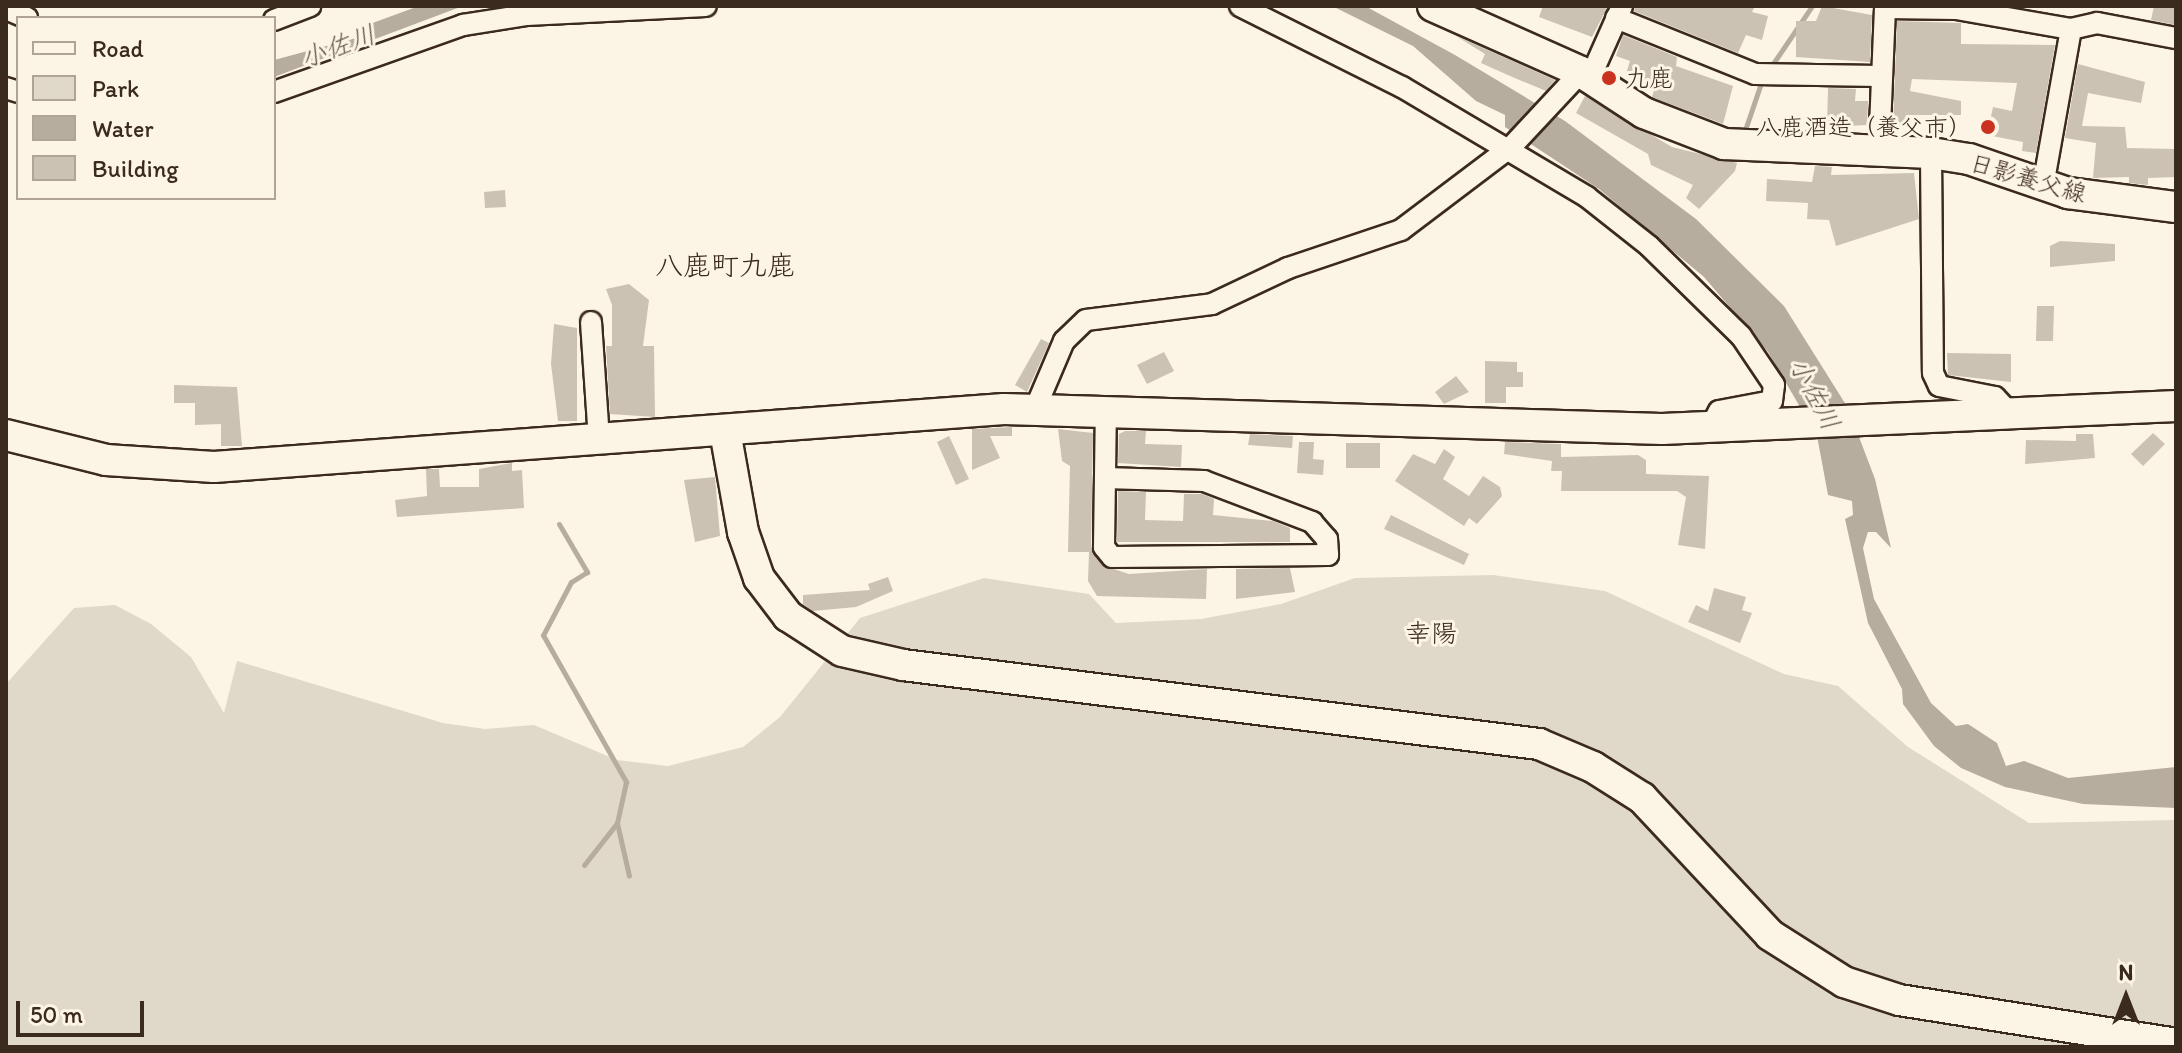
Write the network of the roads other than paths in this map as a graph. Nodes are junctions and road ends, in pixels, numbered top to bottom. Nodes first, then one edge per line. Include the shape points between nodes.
1 (310, 6) edge
2 (706, 6) edge
3 (1240, 6) edge
4 (1433, 6) edge
5 (1885, 7) edge
6 (1618, 10) edge
7 (276, 19) edge
8 (2071, 29) junction
9 (2176, 38) edge
10 (1586, 75) junction
11 (1879, 76) junction
12 (276, 91) edge
13 (1510, 148) junction
14 (1879, 151) junction
15 (1931, 153) junction
16 (2043, 186) junction
17 (2176, 207) edge
18 (591, 322) dead end
19 (2176, 406) edge
20 (1035, 409) junction
21 (2006, 409) junction
22 (1106, 410) junction
23 (1711, 426) junction
24 (725, 431) junction
25 (6, 435) edge
26 (599, 439) junction
27 (1105, 478) junction
28 (2176, 1044) edge

1 - 7 street
2 - 12 street via 527,15 463,25
3 - 13 street via 1310,37
4 - 10 street, 日影養父線
5 - 8 street via 1970,11
5 - 11 street
6 - 10 street
6 - 11 street via 1755,74
8 - 9 street via 2097,23
8 - 16 street
10 - 13 street
10 - 14 street, 日影養父線 via 1644,113 1724,144
11 - 14 street
13 - 20 street via 1401,230 1288,268 1212,304 1086,320 1064,341
13 - 23 street via 1649,246 1741,336 1775,397 1719,411
14 - 15 street, 日影養父線
15 - 16 street, 日影養父線
15 - 21 street via 1933,373 1939,386 1995,397
16 - 17 street, 日影養父線
18 - 26 street
19 - 21 street
20 - 22 street
20 - 24 street
21 - 23 street
22 - 23 street
22 - 27 street
24 - 26 street
24 - 28 street via 743,532 759,578 801,627 842,651 903,665 1539,744 1593,767 1642,798 1770,935 1844,982 1899,1000
25 - 26 street via 161,468
27 - 27 street via 1104,547 1112,557 1328,555 1327,539 1312,522 1204,481

